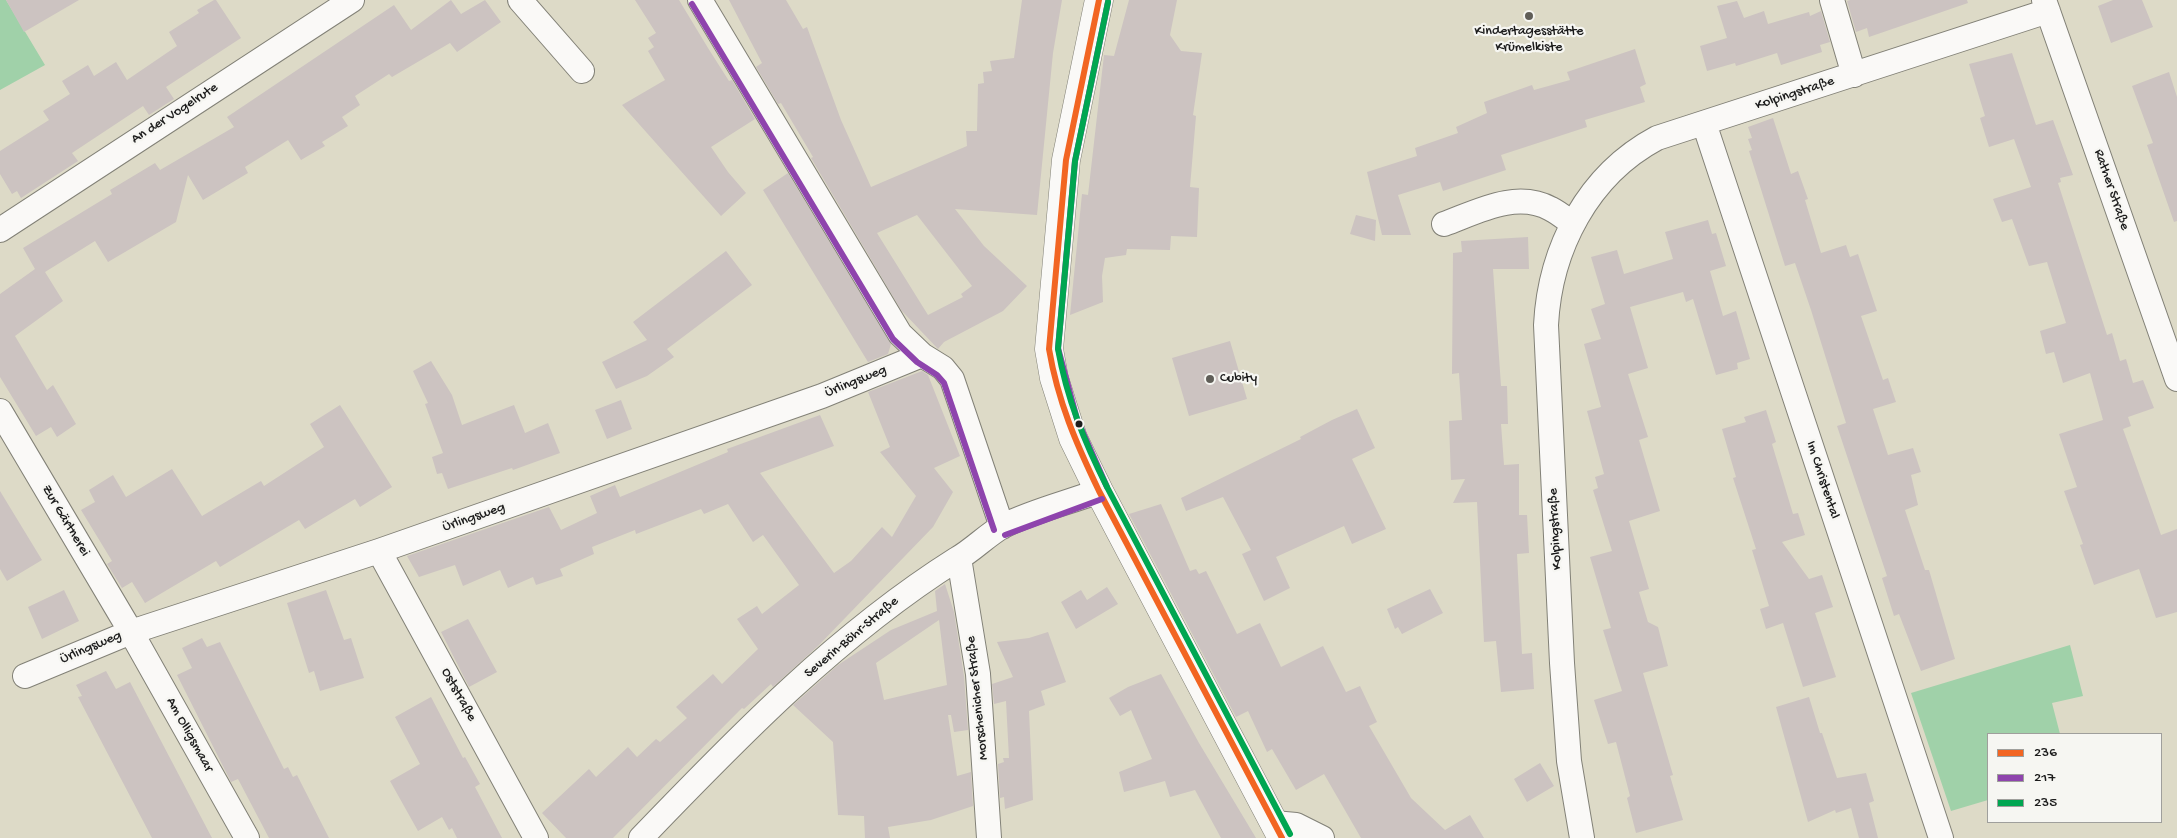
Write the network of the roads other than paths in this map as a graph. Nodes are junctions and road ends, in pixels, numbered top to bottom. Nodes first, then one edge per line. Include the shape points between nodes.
1 (352, 0) edge
2 (520, 0) edge
3 (700, 0) edge
4 (1099, 0) edge
5 (1832, 0) edge
6 (2046, 6) edge
7 (582, 71) dead end
8 (1854, 75) junction
9 (1704, 123) junction
10 (1444, 224) dead end
11 (1573, 224) junction
12 (0, 230) edge
13 (922, 355) junction
14 (2177, 379) edge
15 (0, 411) edge
16 (1099, 491) junction
17 (1002, 526) junction
18 (379, 551) junction
19 (959, 558) junction
20 (131, 632) junction
21 (25, 676) dead end
22 (1278, 830) edge
23 (247, 838) edge
24 (536, 838) edge
25 (641, 838) edge
26 (989, 838) edge
27 (1322, 838) edge
28 (1582, 838) edge
29 (1941, 838) edge

1 - 12 street, An der Vogelrute
2 - 7 street
3 - 13 street via 900,334
4 - 16 street via 1066,160 1049,349 1072,438
5 - 8 street
6 - 8 street, Kolpingstraße
6 - 14 street, Rather Straße
8 - 9 street, Kolpingstraße
9 - 11 street, Kolpingstraße via 1657,138 1634,151 1595,189
9 - 29 street, Im Christental
10 - 11 street via 1512,201 1550,208
11 - 28 street, Kolpingstraße via 1557,261 1548,294 1546,325 1562,673 1569,761
13 - 17 street via 944,368 952,379
13 - 18 street, Ürlingsweg via 822,396
15 - 20 street, Zur Gärtnerei
16 - 17 street, Severin-Böhr-Straße
16 - 22 street
17 - 19 street, Severin-Böhr-Straße
18 - 20 street, Ürlingsweg
18 - 24 street, Oststraße
19 - 25 street, Severin-Böhr-Straße via 924,579 832,652 711,765
19 - 26 street, Morschenicher Straße via 978,674
20 - 21 street, Ürlingsweg
20 - 23 street, Am Olligsmaar
22 - 27 street via 1296,825

